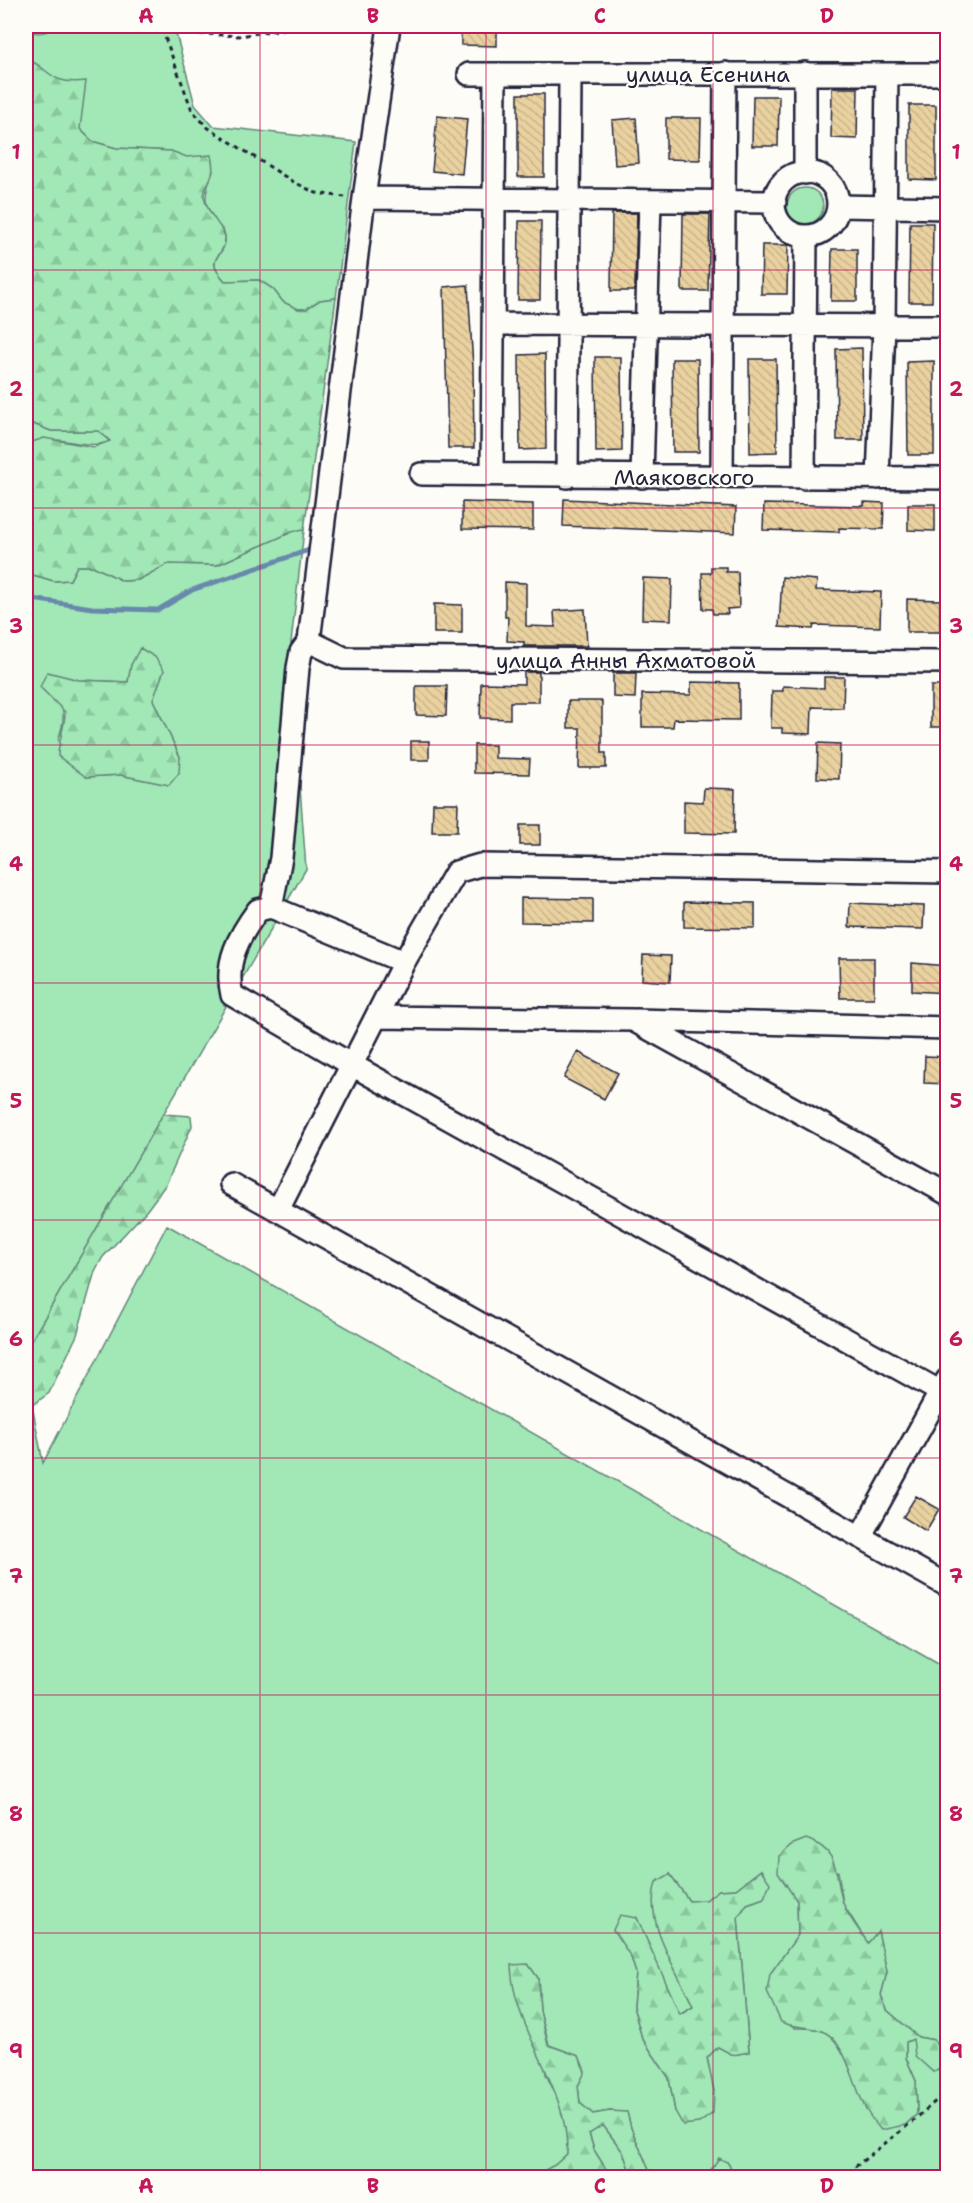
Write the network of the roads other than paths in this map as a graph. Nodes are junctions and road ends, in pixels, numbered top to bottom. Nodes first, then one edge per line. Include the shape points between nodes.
1 (389, 26) edge
2 (725, 73) junction
3 (469, 74) dead end
4 (495, 74) junction
5 (805, 74) junction
6 (887, 74) junction
7 (948, 74) edge
8 (570, 75) junction
9 (805, 173) junction
10 (364, 198) junction
11 (493, 199) junction
12 (568, 200) junction
13 (650, 201) junction
14 (726, 202) junction
15 (775, 202) junction
16 (838, 206) junction
17 (885, 206) junction
18 (948, 208) edge
19 (806, 236) junction
20 (495, 324) junction
21 (569, 325) junction
22 (648, 326) junction
23 (724, 326) junction
24 (806, 326) junction
25 (884, 326) junction
26 (948, 326) edge
27 (421, 474) dead end
28 (492, 474) junction
29 (567, 477) junction
30 (642, 477) junction
31 (722, 477) junction
32 (804, 478) junction
33 (878, 478) junction
34 (948, 478) edge
35 (309, 641) junction
36 (948, 662) edge
37 (948, 872) edge
38 (271, 907) junction
39 (404, 962) junction
40 (376, 1017) junction
41 (633, 1020) junction
42 (948, 1028) edge
43 (352, 1065) junction
44 (231, 1184) dead end
45 (948, 1194) edge
46 (278, 1210) junction
47 (945, 1389) edge
48 (860, 1537) junction
49 (948, 1586) edge

1 - 10 street
2 - 5 street, улица Есенина
2 - 8 street, улица Есенина
2 - 14 street
3 - 4 street, улица Есенина
4 - 8 street, улица Есенина
4 - 11 street
5 - 6 street, улица Есенина
5 - 9 street
6 - 7 street, улица Есенина
6 - 17 street
8 - 12 street
9 - 15 street via 788,179
9 - 16 street via 825,178
10 - 11 street
10 - 35 street
11 - 12 street
11 - 20 street
12 - 13 street
12 - 21 street
13 - 14 street
13 - 22 street
14 - 15 street
14 - 23 street
15 - 19 street via 783,226
16 - 17 street
16 - 19 street via 832,224 824,231
17 - 18 street
17 - 25 street
19 - 24 street
20 - 21 street
20 - 28 street
21 - 22 street
21 - 29 street
22 - 23 street
22 - 30 street
23 - 24 street
23 - 31 street
24 - 25 street
24 - 32 street
25 - 26 street
25 - 33 street
27 - 28 street, Маяковского
28 - 29 street, Маяковского
29 - 30 street, Маяковского
30 - 31 street, Маяковского
31 - 32 street, Маяковского
32 - 33 street, Маяковского
33 - 34 street, Маяковского
35 - 36 street, улица Анны Ахматовой via 344,658
35 - 38 street via 301,652 298,668 281,858
37 - 39 street via 480,865 456,872
38 - 39 street
38 - 43 street via 258,909 233,952 228,978 232,995
39 - 40 street
40 - 41 street
40 - 43 street
41 - 42 street
41 - 45 street
43 - 46 street
43 - 47 street
44 - 46 street
46 - 48 street
47 - 48 street
48 - 49 street

